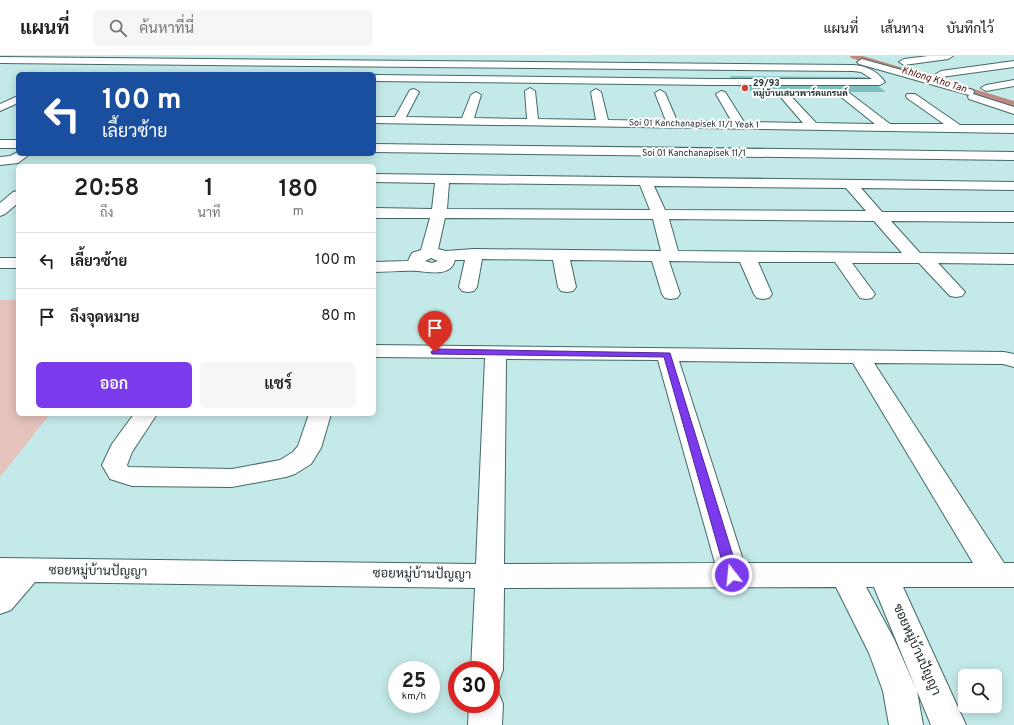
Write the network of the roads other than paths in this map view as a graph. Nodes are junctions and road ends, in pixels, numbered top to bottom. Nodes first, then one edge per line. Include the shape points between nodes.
1 (948, 56) edge
2 (855, 57) edge
3 (213, 59) edge
4 (0, 60) edge
5 (27, 60) junction
6 (166, 62) junction
7 (904, 62) dead end
8 (263, 63) junction
9 (1014, 64) edge
10 (582, 65) junction
11 (7, 70) dead end
12 (149, 71) dead end
13 (252, 72) edge
14 (941, 74) dead end
15 (376, 78) edge
16 (582, 80) junction
17 (1014, 83) edge
18 (986, 88) dead end
19 (530, 90) dead end
20 (414, 92) dead end
21 (596, 92) dead end
22 (660, 93) dead end
23 (721, 94) dead end
24 (783, 94) dead end
25 (844, 94) dead end
26 (476, 95) dead end
27 (911, 96) dead end
28 (16, 100) edge
29 (0, 108) edge
30 (1014, 111) edge
31 (0, 116) edge
32 (12, 116) dead end
33 (376, 120) edge
34 (398, 121) junction
35 (467, 122) junction
36 (533, 122) junction
37 (603, 124) junction
38 (639, 124) junction
39 (673, 124) junction
40 (740, 125) junction
41 (813, 126) junction
42 (887, 127) junction
43 (957, 128) junction
44 (1014, 129) edge
45 (0, 144) edge
46 (16, 144) edge
47 (376, 148) edge
48 (650, 152) junction
49 (1014, 156) edge
50 (376, 178) edge
51 (442, 179) junction
52 (646, 181) junction
53 (850, 184) junction
54 (1014, 186) edge
55 (16, 197) edge
56 (16, 211) edge
57 (376, 213) edge
58 (439, 213) junction
59 (660, 215) junction
60 (877, 216) junction
61 (1014, 217) edge
62 (474, 254) junction
63 (561, 256) junction
64 (665, 256) junction
65 (747, 257) junction
66 (431, 258) junction
67 (840, 258) junction
68 (919, 258) junction
69 (1014, 259) edge
70 (0, 263) edge
71 (16, 263) edge
72 (376, 267) edge
73 (468, 287) dead end
74 (567, 287) dead end
75 (956, 292) dead end
76 (671, 294) dead end
77 (763, 294) dead end
78 (866, 294) dead end
79 (376, 351) edge
80 (496, 353) junction
81 (667, 354) junction
82 (860, 357) junction
83 (1014, 361) edge
84 (145, 416) edge
85 (319, 416) edge
86 (14, 571) edge
87 (490, 575) junction
88 (732, 575) junction
89 (844, 575) junction
90 (883, 575) junction
91 (1005, 575) edge
92 (0, 601) edge
93 (487, 661) edge
94 (486, 713) edge
95 (485, 725) edge
96 (906, 725) edge
97 (949, 725) edge

1 - 7 street
2 - 30 street
3 - 6 street
3 - 8 street
4 - 5 street
5 - 6 street
5 - 11 street
6 - 12 street
8 - 10 street
8 - 13 street
9 - 14 street
10 - 16 street
10 - 16 street via 860,68 873,74 880,82
15 - 16 street
17 - 18 street
19 - 36 street
20 - 34 street
21 - 37 street
22 - 39 street
23 - 40 street
24 - 41 street
25 - 42 street
26 - 35 street
27 - 43 street
28 - 29 street
31 - 32 street
33 - 34 street, Soi 01 Kanchanapisek 11/1 Yeak 1
34 - 35 street, Soi 01 Kanchanapisek 11/1 Yeak 1
35 - 36 street, Soi 01 Kanchanapisek 11/1 Yeak 1
36 - 37 street, Soi 01 Kanchanapisek 11/1 Yeak 1
37 - 38 street, Soi 01 Kanchanapisek 11/1 Yeak 1
38 - 39 street, Soi 01 Kanchanapisek 11/1 Yeak 1
38 - 48 street
39 - 40 street, Soi 01 Kanchanapisek 11/1 Yeak 1
40 - 41 street, Soi 01 Kanchanapisek 11/1 Yeak 1
41 - 42 street, Soi 01 Kanchanapisek 11/1 Yeak 1
42 - 43 street, Soi 01 Kanchanapisek 11/1 Yeak 1
43 - 44 street, Soi 01 Kanchanapisek 11/1 Yeak 1
45 - 46 street
47 - 48 street, Soi 01 Kanchanapisek 11/1
48 - 49 street, Soi 01 Kanchanapisek 11/1
50 - 51 street
51 - 52 street
51 - 58 street
52 - 53 street
52 - 59 street
53 - 54 street
53 - 60 street
55 - 56 street via 0,211
57 - 58 street
58 - 59 street
58 - 66 street
59 - 60 street
59 - 64 street
60 - 61 street
60 - 68 street
62 - 63 street
62 - 66 street
62 - 73 street
63 - 64 street
63 - 74 street
64 - 65 street
64 - 76 street
65 - 67 street
65 - 77 street
66 - 72 street
67 - 68 street
67 - 78 street
68 - 69 street
68 - 75 street
70 - 71 street
79 - 80 street
80 - 81 street
80 - 87 street
81 - 82 street
81 - 88 street
82 - 83 street via 1004,358
82 - 91 street
84 - 85 street via 121,450 114,465 119,473 132,477 232,478 286,468 302,458
86 - 87 street, ซอยหมู่บ้านปัญญา
86 - 92 street
87 - 88 street, ซอยหมู่บ้านปัญญา
87 - 93 street
88 - 89 street, ซอยหมู่บ้านปัญญา
89 - 90 street, ซอยหมู่บ้านปัญญา
89 - 96 street via 883,649 900,691
90 - 91 street, ซอยหมู่บ้านปัญญา
90 - 97 street, ซอยหมู่บ้านปัญญา
94 - 95 street

